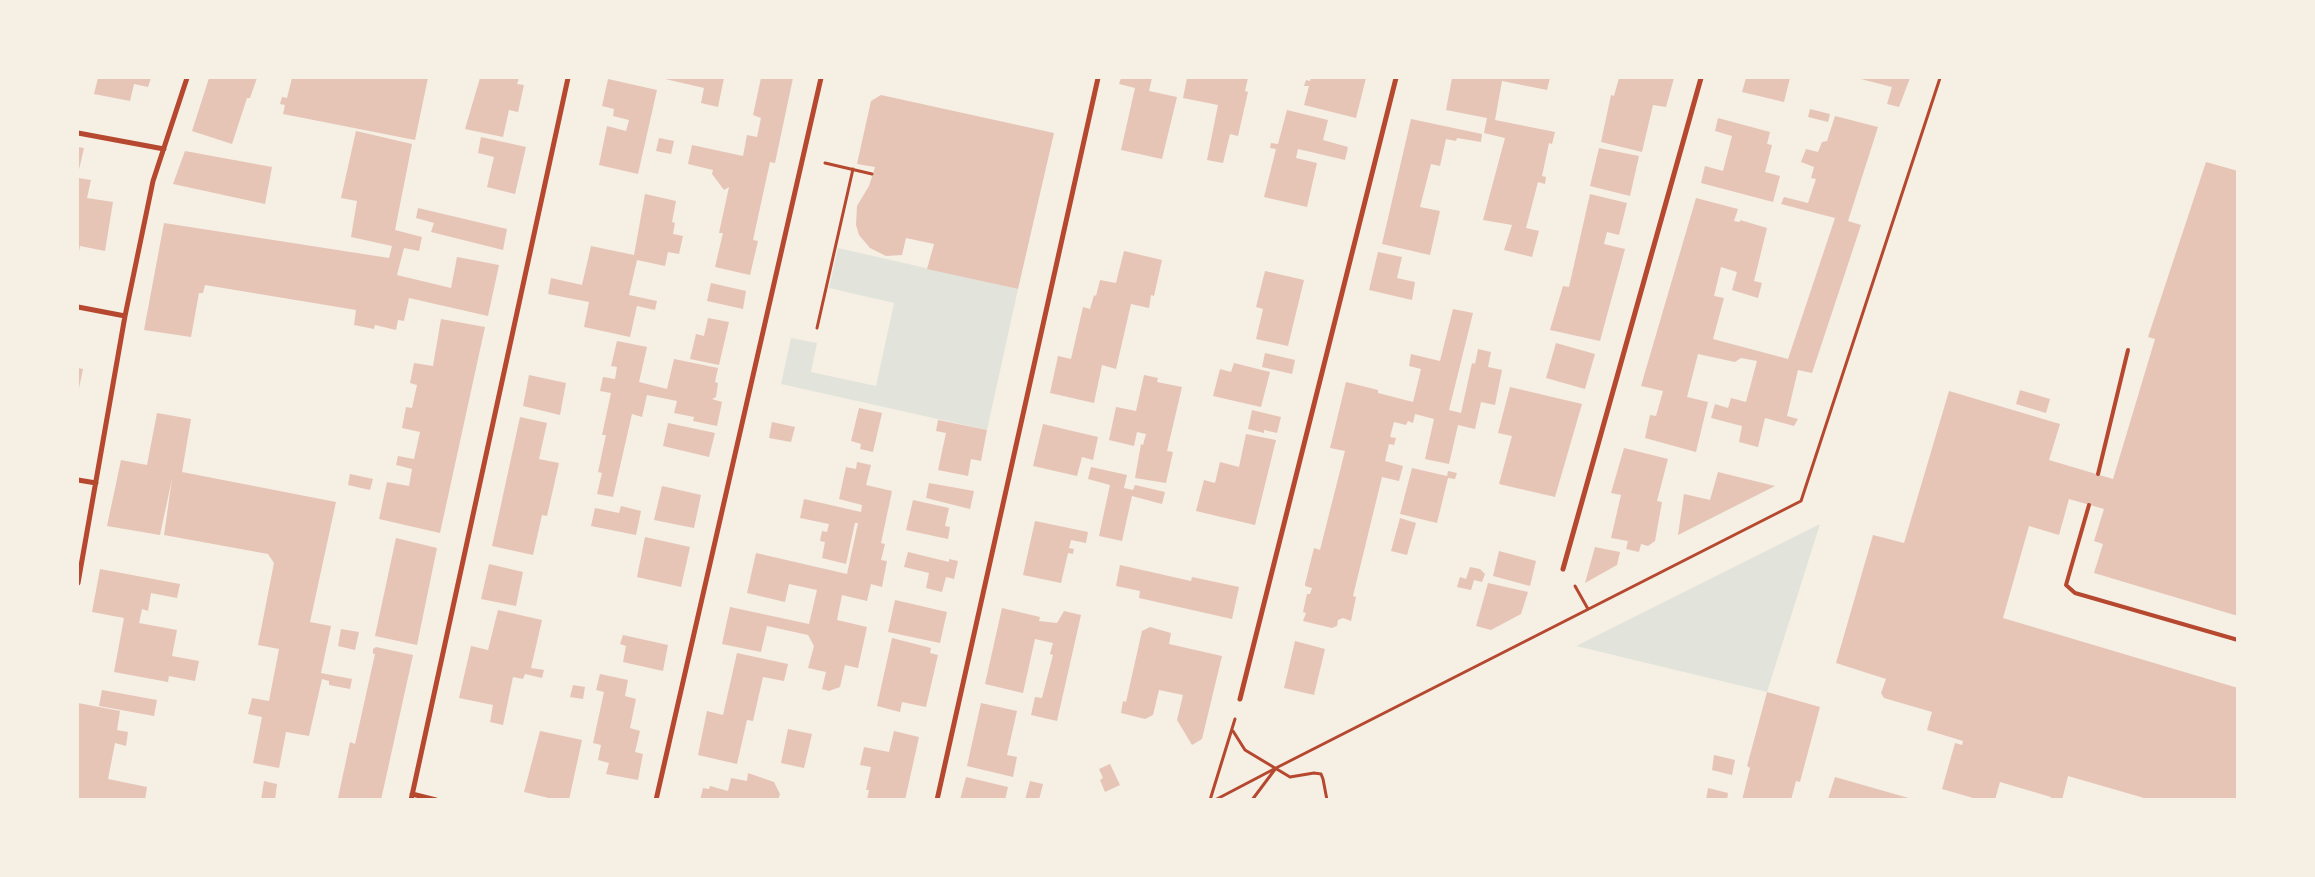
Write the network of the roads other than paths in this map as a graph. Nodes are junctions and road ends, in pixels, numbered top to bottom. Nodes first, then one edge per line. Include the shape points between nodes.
1 (187, 78) edge
2 (568, 78) edge
3 (821, 78) edge
4 (1098, 78) edge
5 (1396, 78) edge
6 (1701, 78) edge
7 (78, 133) edge
8 (164, 149) junction
9 (78, 307) edge
10 (125, 316) junction
11 (2128, 350) dead end
12 (2098, 474) dead end
13 (78, 480) edge
14 (96, 483) junction
15 (2089, 504) dead end
16 (1564, 569) dead end
17 (78, 583) edge
18 (2238, 640) edge
19 (1240, 699) dead end
20 (412, 797) edge
21 (436, 800) edge
22 (656, 800) edge
23 (937, 800) edge

1 - 8 street
2 - 20 street
3 - 22 street
4 - 23 street
5 - 19 street
6 - 16 street
7 - 8 street
8 - 10 street via 153,181
9 - 10 street
10 - 14 street
11 - 12 lane
13 - 14 street
14 - 17 street
15 - 18 lane via 2066,585 2075,593
20 - 21 street

